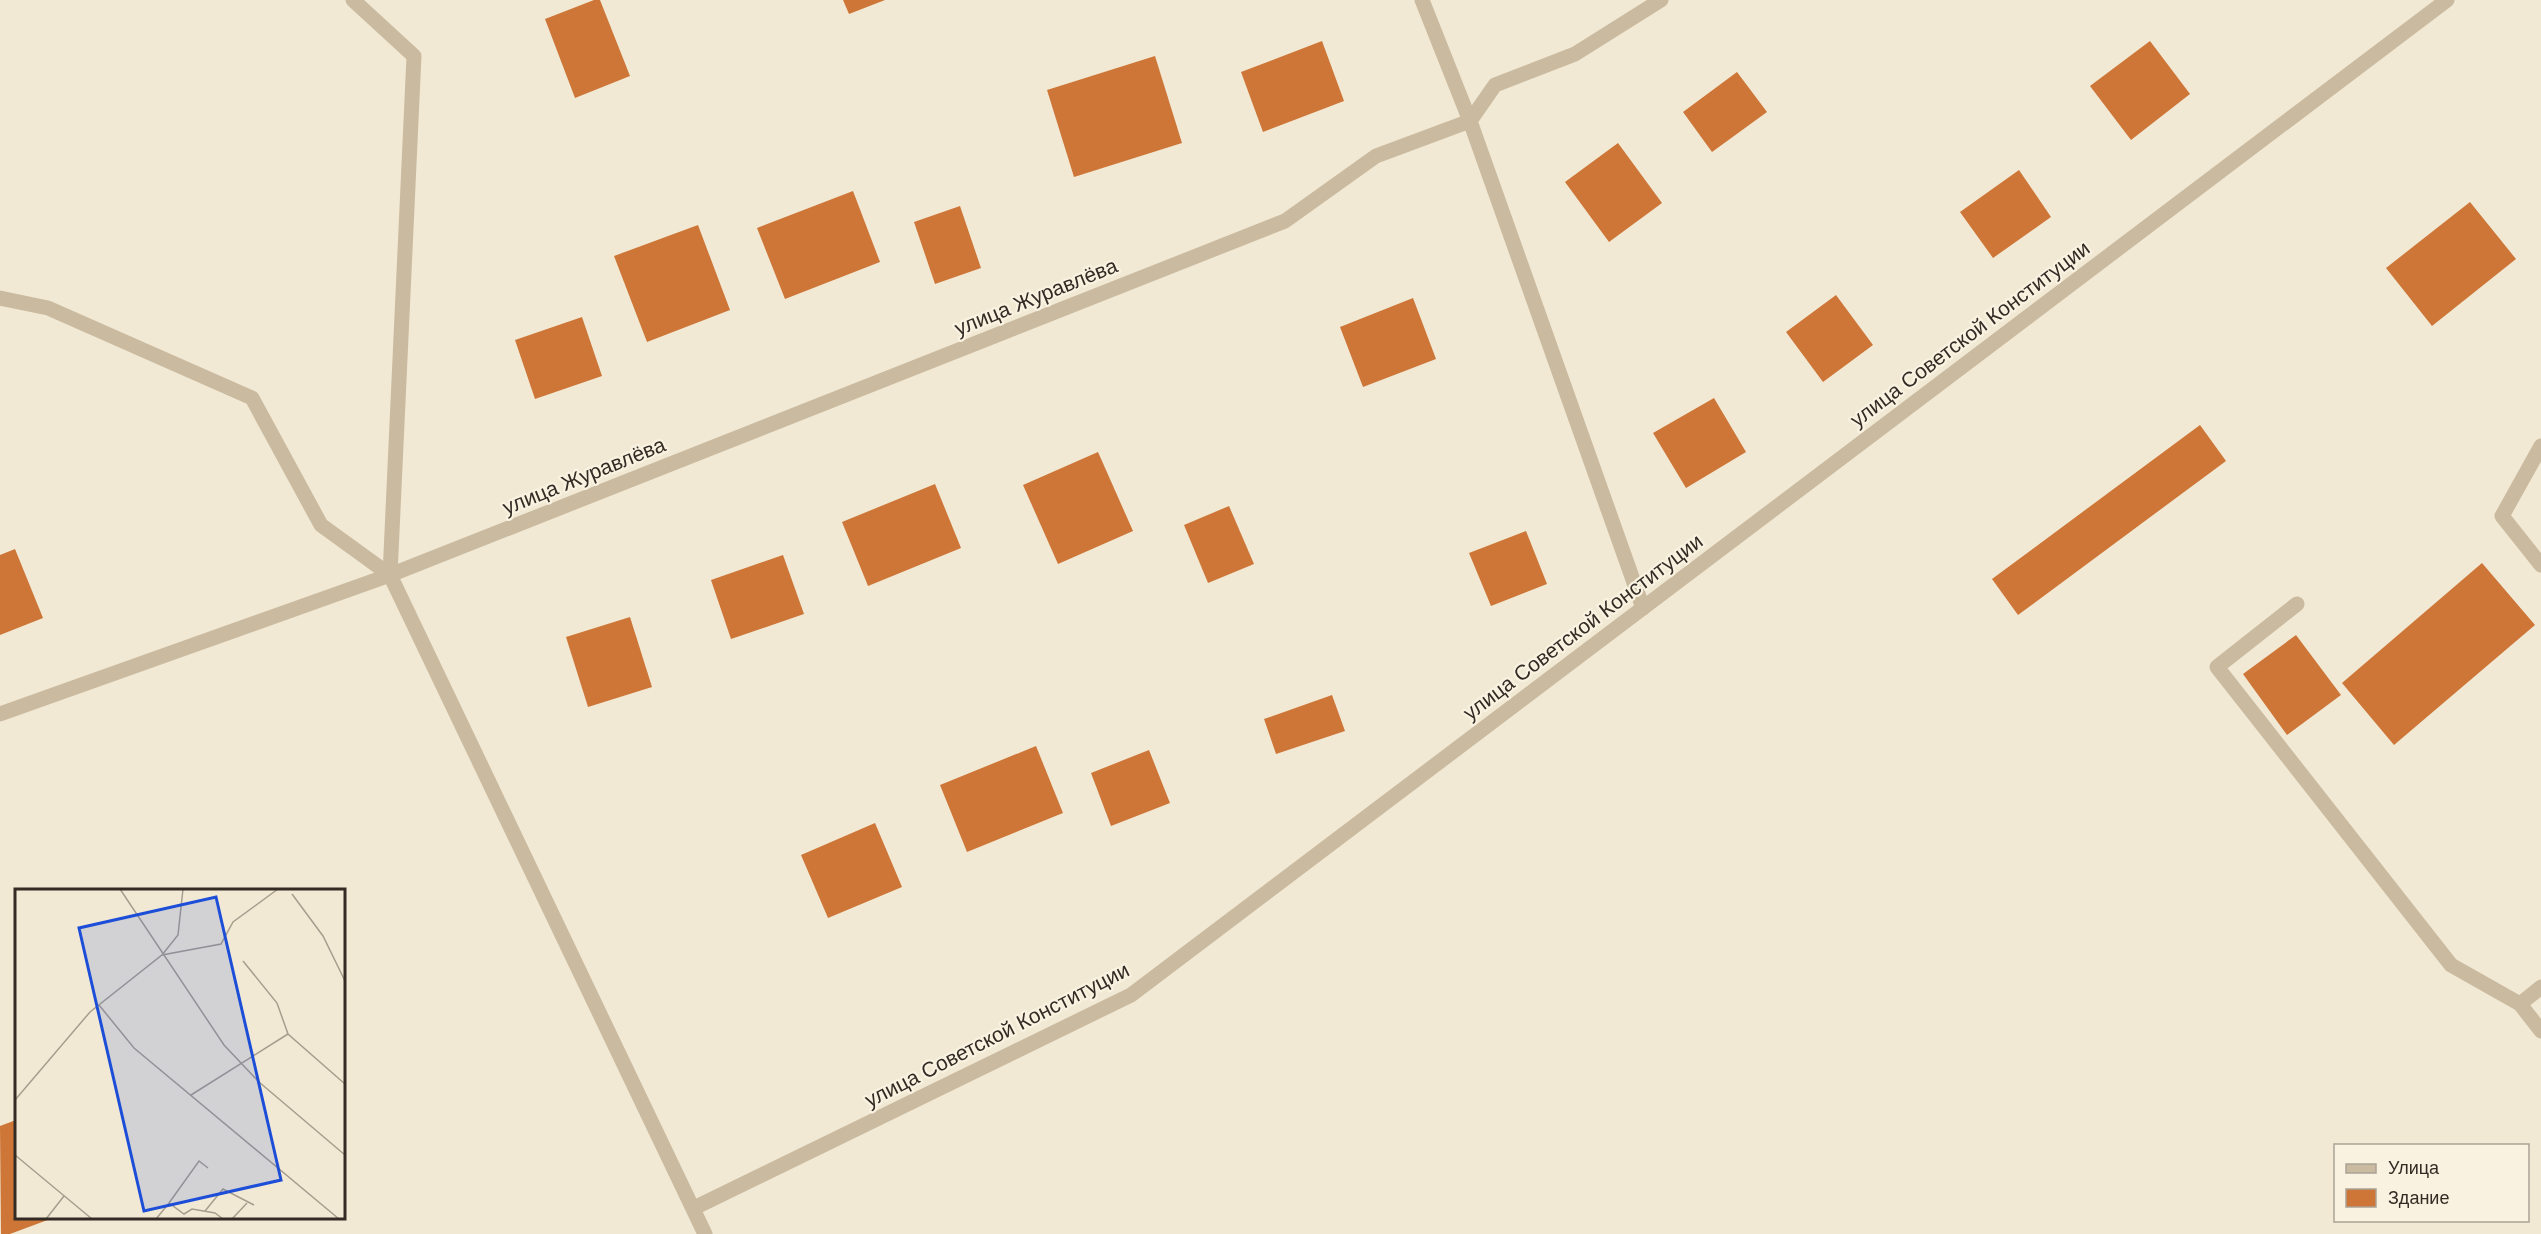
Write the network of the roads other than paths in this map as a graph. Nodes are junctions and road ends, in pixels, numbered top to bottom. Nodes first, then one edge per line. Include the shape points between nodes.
1 (353, 0) edge
2 (1422, 0) edge
3 (1661, 0) edge
4 (2447, 0) edge
5 (1470, 121) junction
6 (0, 298) edge
7 (2541, 446) edge
8 (2541, 565) edge
9 (390, 575) junction
10 (2297, 604) dead end
11 (1643, 608) junction
12 (0, 714) edge
13 (2541, 987) edge
14 (2520, 1004) junction
15 (2541, 1031) edge
16 (694, 1208) junction
17 (705, 1234) edge

1 - 9 street via 414,56
2 - 5 street
3 - 5 street via 1575,54 1495,85
4 - 11 street, улица Советской Конституции
5 - 9 street, улица Журавлёва via 1376,156 1285,221
5 - 11 street
6 - 9 street via 48,308 252,398 321,525
7 - 8 street via 2502,516
9 - 12 street, улица Журавлёва
9 - 16 street
10 - 14 street via 2217,667 2451,965
11 - 16 street, улица Советской Конституции via 1131,995
13 - 14 street
14 - 15 street
16 - 17 street

